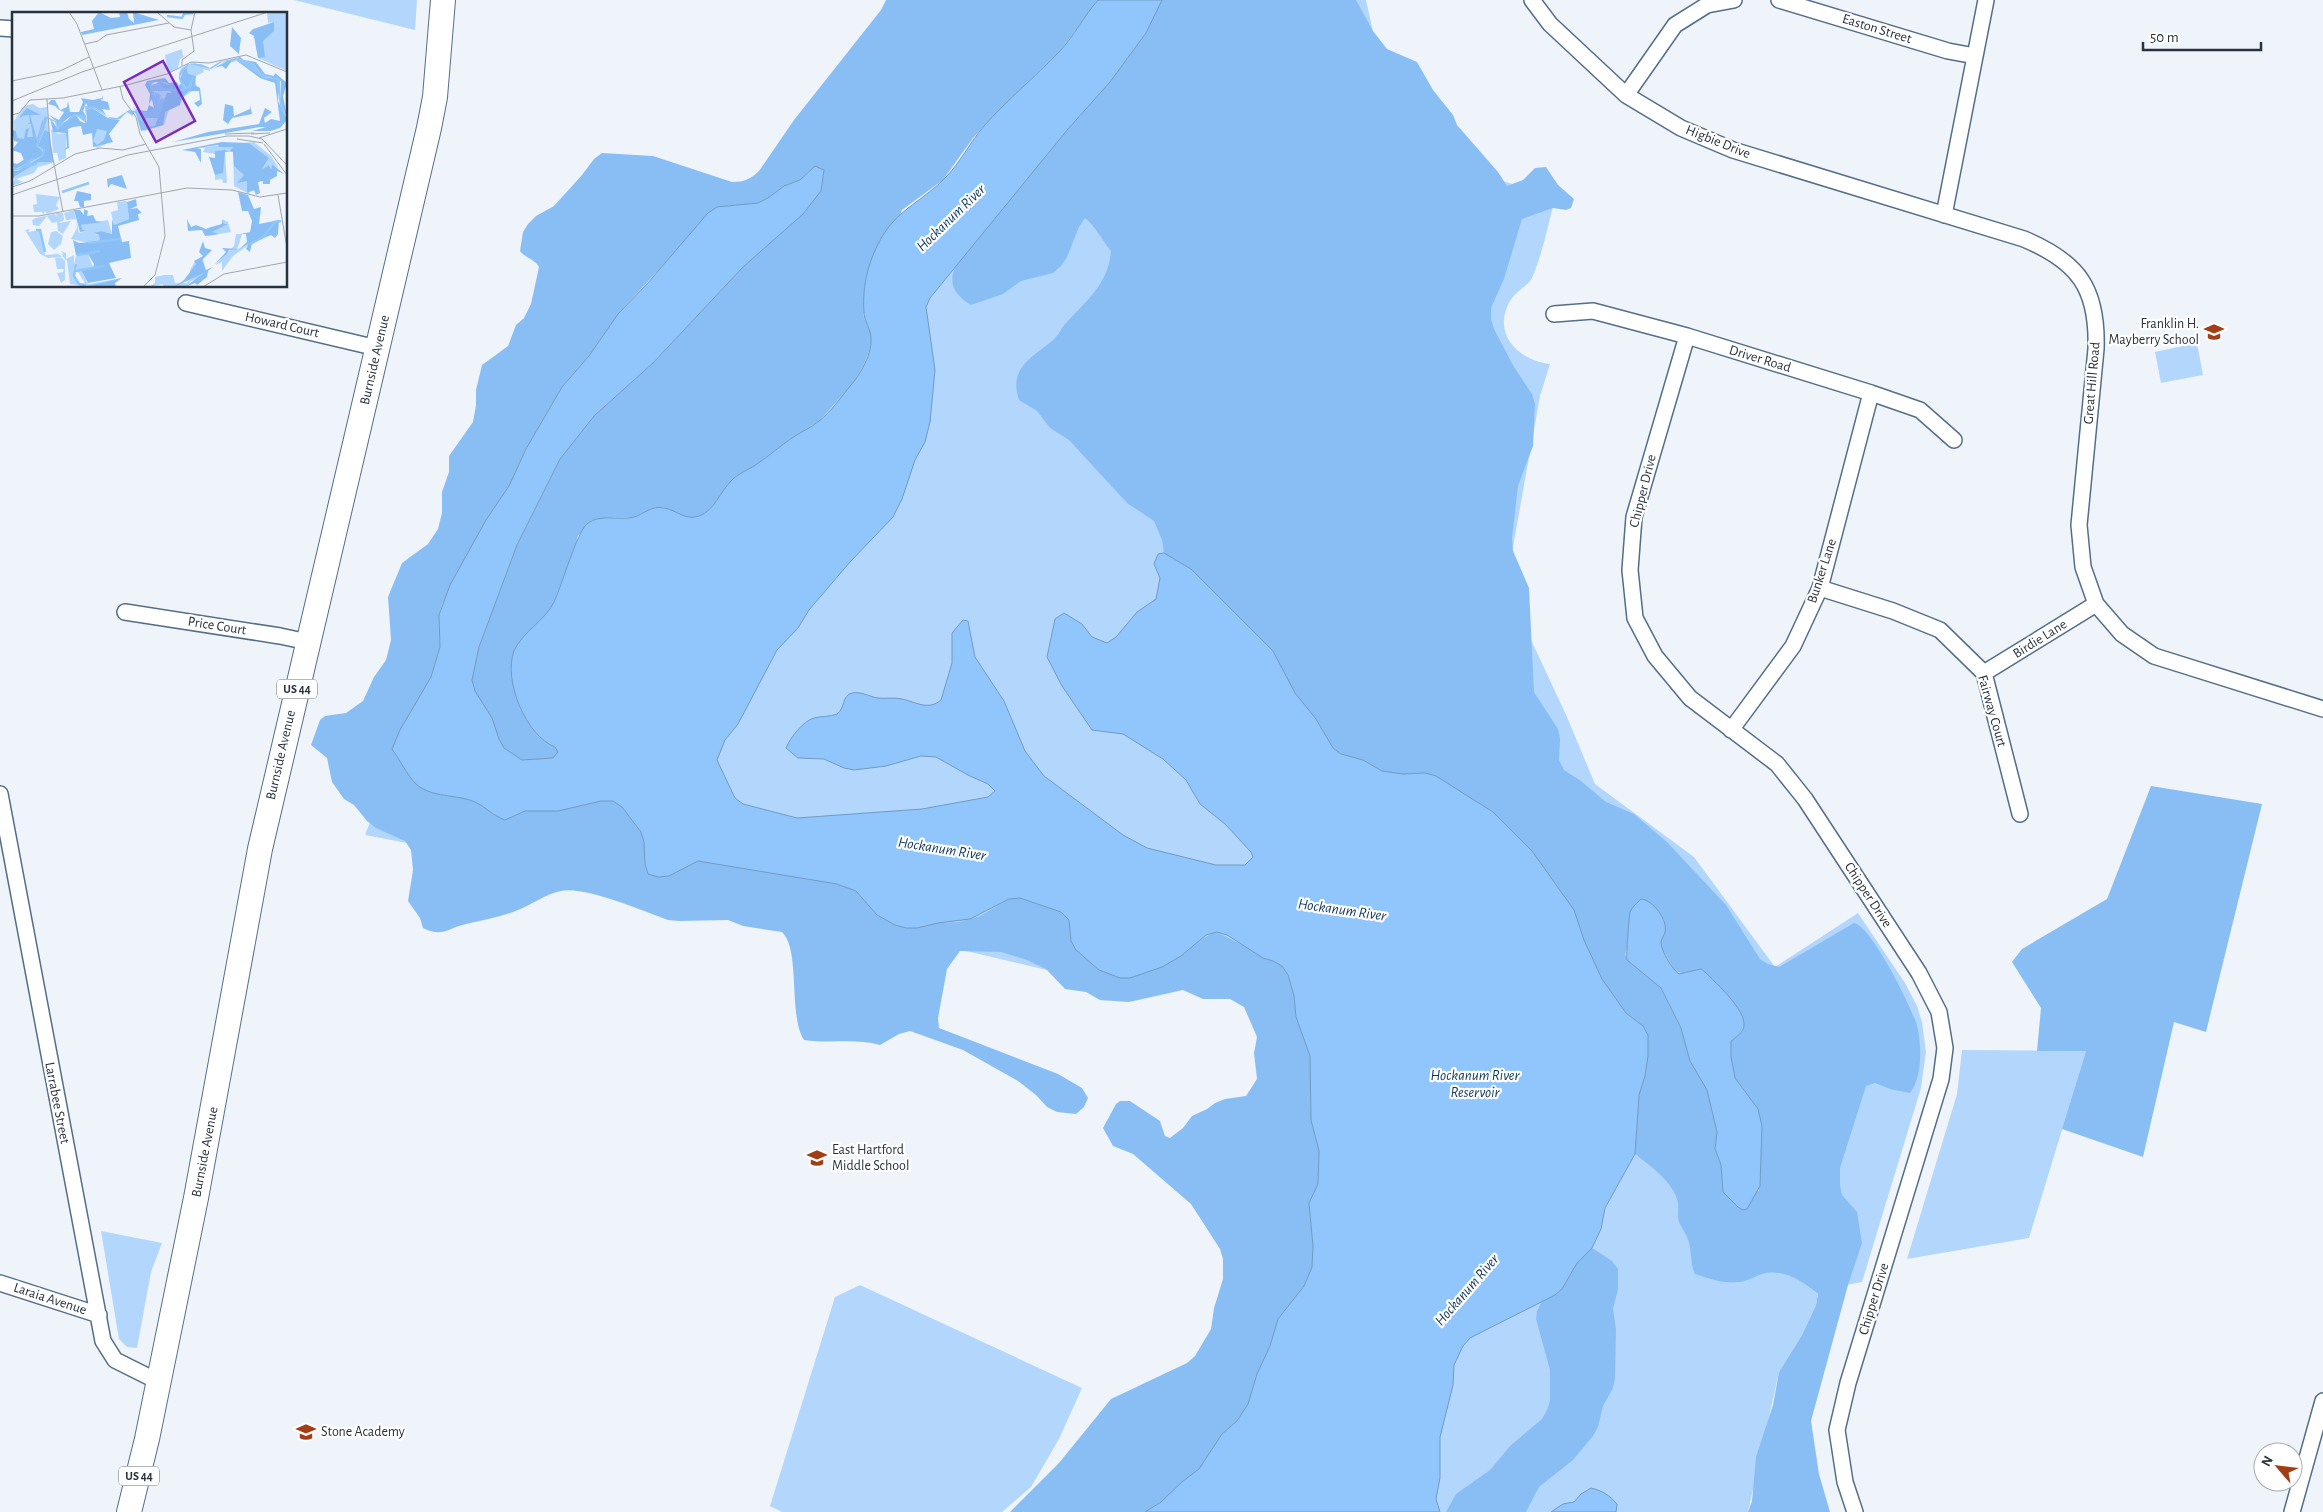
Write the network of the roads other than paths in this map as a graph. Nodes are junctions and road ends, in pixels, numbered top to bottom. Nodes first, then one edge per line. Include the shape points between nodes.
1 (443, 0) edge
2 (1532, 0) edge
3 (1734, 0) edge
4 (1779, 0) edge
5 (1986, 0) edge
6 (1975, 56) junction
7 (1626, 95) junction
8 (1944, 215) junction
9 (186, 303) dead end
10 (1554, 314) dead end
11 (1687, 336) junction
12 (377, 348) junction
13 (1871, 393) junction
14 (1954, 440) dead end
15 (1820, 588) junction
16 (2096, 604) junction
17 (125, 612) dead end
18 (308, 642) junction
19 (1984, 673) junction
20 (2323, 709) edge
21 (1732, 730) junction
22 (0, 794) edge
23 (2020, 814) dead end
24 (0, 1283) edge
25 (99, 1315) junction
26 (159, 1382) junction
27 (2323, 1401) edge
28 (129, 1512) edge
29 (1855, 1512) edge
30 (2292, 1512) edge

1 - 12 main road, Burnside Avenue / US 44 via 435,97
2 - 7 street, Higbie Drive via 1550,24
3 - 7 street via 1707,4 1675,25
4 - 6 street, Easton Street via 1948,51
5 - 6 street
6 - 8 street
7 - 8 street, Higbie Drive via 1681,128 1733,150
8 - 16 street, Great Hill Road via 2024,239 2053,252 2075,270 2090,299 2096,323 2096,349 2079,524 2083,567
9 - 12 street, Howard Court
10 - 11 street, Driver Road via 1594,311
11 - 13 street, Driver Road
11 - 21 street, Chipper Drive via 1634,517 1630,570 1635,618 1655,656 1690,698
12 - 18 main road, Burnside Avenue / US 44
13 - 14 street, Driver Road via 1920,410
13 - 15 street, Bunker Lane
15 - 19 street, Fairway Court via 1940,630
15 - 21 street, Bunker Lane via 1793,646
16 - 19 street, Birdie Lane
16 - 20 street, Great Hill Road via 2122,634 2154,656
17 - 18 street, Price Court
18 - 26 main road, Burnside Avenue / US 44 via 260,849
19 - 23 street, Fairway Court
21 - 29 street, Chipper Drive via 1777,764 1805,799 1919,974 1941,1021 1945,1048 1941,1079 1848,1383 1837,1430 1845,1482
22 - 25 street, Larrabee Street
24 - 25 street, Laraia Avenue
25 - 26 street, Larrabee Street via 104,1341 115,1360
26 - 28 main road, Burnside Avenue / US 44
27 - 30 street

